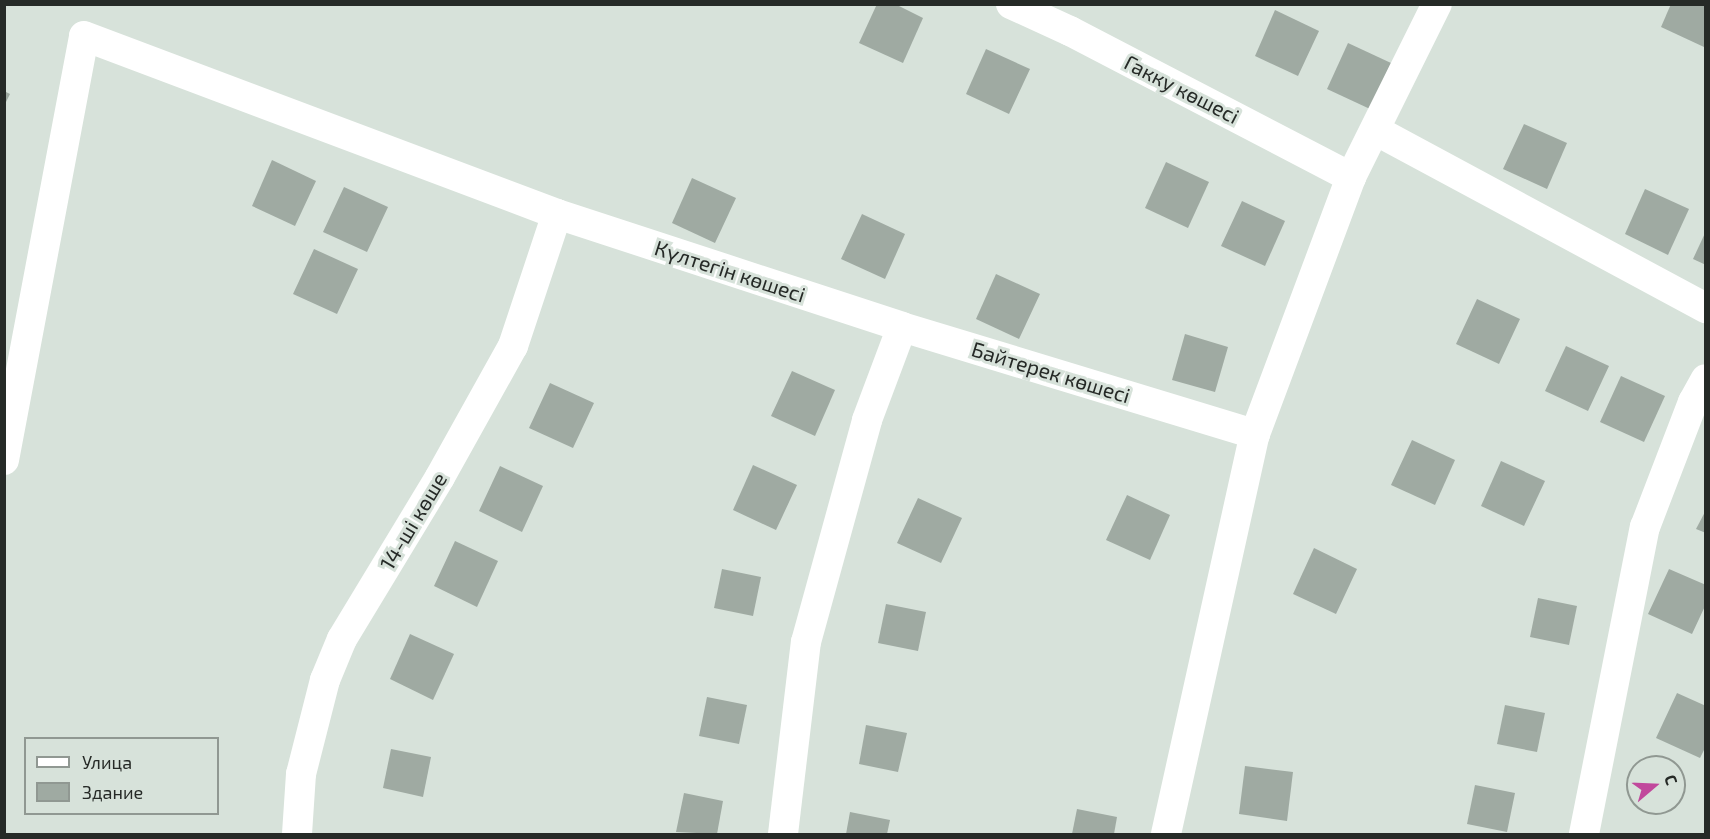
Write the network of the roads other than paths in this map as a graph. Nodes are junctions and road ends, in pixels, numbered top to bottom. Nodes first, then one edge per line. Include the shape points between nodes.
1 (1011, 4) edge
2 (1437, 4) edge
3 (1375, 130) junction
4 (1352, 177) junction
5 (557, 214) junction
6 (1706, 308) edge
7 (903, 327) junction
8 (1706, 379) edge
9 (1255, 434) junction
10 (4, 460) edge
11 (297, 834) edge
12 (783, 834) edge
13 (1166, 834) edge
14 (1584, 834) edge

1 - 4 street, Гакку көшесі
2 - 3 street
3 - 4 street
3 - 6 street
4 - 9 street
5 - 7 street, Күлтегін көшесі
5 - 10 street, Күлтегін көшесі via 84,36
5 - 11 street, 14-ші көше via 513,346 342,639 325,680 301,774
7 - 9 street, Байтерек көшесі
7 - 12 street via 867,420 806,642
8 - 14 street via 1693,402 1645,527
9 - 13 street

